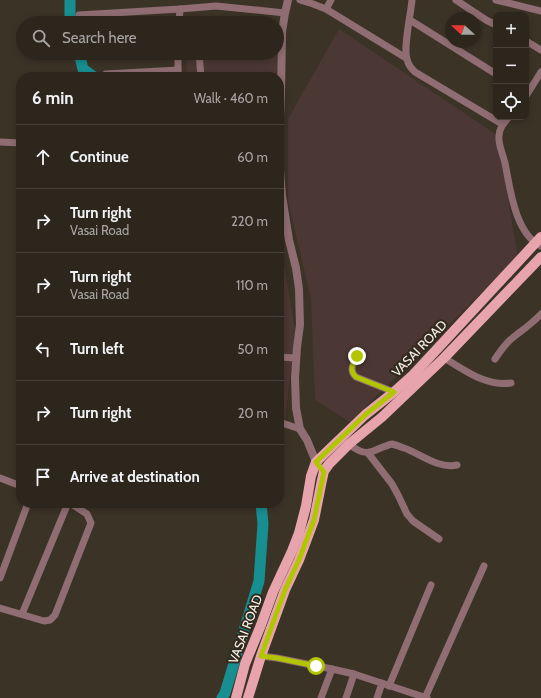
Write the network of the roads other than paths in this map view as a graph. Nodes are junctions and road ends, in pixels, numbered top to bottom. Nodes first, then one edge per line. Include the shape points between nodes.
1 (288, 0) edge
2 (300, 0) edge
3 (331, 0) edge
4 (412, 0) edge
5 (456, 0) edge
6 (496, 0) edge
7 (180, 9) junction
8 (326, 9) junction
9 (541, 11) edge
10 (285, 14) junction
11 (79, 15) dead end
12 (180, 16) edge
13 (284, 20) edge
14 (410, 20) junction
15 (493, 24) edge
16 (529, 44) edge
17 (541, 50) edge
18 (406, 58) junction
19 (178, 60) edge
20 (200, 60) edge
21 (281, 60) edge
22 (178, 72) edge
23 (201, 72) edge
24 (281, 72) edge
25 (493, 72) edge
26 (541, 72) edge
27 (529, 92) edge
28 (506, 120) edge
29 (502, 124) junction
30 (0, 142) edge
31 (16, 143) edge
32 (284, 213) edge
33 (539, 242) edge
34 (541, 257) edge
35 (541, 314) edge
36 (357, 356) dead end
37 (284, 357) edge
38 (296, 358) junction
39 (444, 358) junction
40 (495, 359) dead end
41 (511, 384) dead end
42 (394, 392) junction
43 (284, 423) edge
44 (300, 428) junction
45 (349, 444) junction
46 (368, 453) junction
47 (316, 462) junction
48 (457, 465) dead end
49 (324, 472) junction
50 (0, 478) edge
51 (16, 484) edge
52 (26, 508) edge
53 (67, 508) edge
54 (77, 508) edge
55 (439, 539) dead end
56 (484, 566) dead end
57 (0, 578) edge
58 (431, 585) dead end
59 (0, 608) edge
60 (22, 614) junction
61 (261, 656) junction
62 (332, 669) junction
63 (354, 674) junction
64 (382, 683) junction
65 (389, 686) junction
66 (236, 698) edge
67 (248, 698) edge
68 (321, 698) edge
69 (346, 698) edge
70 (377, 698) edge
71 (426, 698) edge

1 - 10 street
2 - 8 street
3 - 8 street
4 - 14 street
5 - 15 street
6 - 9 street
7 - 10 street via 216,6
7 - 11 street
7 - 12 street
8 - 18 street
10 - 13 street
14 - 18 street
14 - 25 street
16 - 17 street
18 - 29 street via 415,72
19 - 22 street
20 - 23 street
21 - 24 street
26 - 27 street
28 - 29 street
29 - 33 street via 499,143 513,201 527,234
30 - 31 street
32 - 38 street via 299,289 300,325
33 - 42 main road, VASAI ROAD
34 - 39 main road, VASAI ROAD
35 - 40 street via 509,341
36 - 42 street via 352,367 356,377
37 - 38 street
38 - 44 street via 296,408
39 - 41 street via 486,382
39 - 45 main road, VASAI ROAD via 382,417
42 - 47 main road, VASAI ROAD via 365,415
43 - 44 street
44 - 47 street
45 - 46 street
45 - 49 main road, VASAI ROAD
46 - 48 street via 392,444 444,466
46 - 55 street via 392,484 408,514
47 - 49 street
47 - 66 main road, VASAI ROAD via 299,533 245,664
49 - 61 main road, VASAI ROAD via 314,520
50 - 51 street
52 - 57 street
53 - 60 street
54 - 60 street via 87,514 91,523 56,615 44,621
56 - 71 street
58 - 65 street
59 - 60 street
61 - 62 street
61 - 67 main road, VASAI ROAD
62 - 63 street
62 - 68 street
63 - 64 street
63 - 69 street
64 - 65 street
64 - 70 street
65 - 71 street

